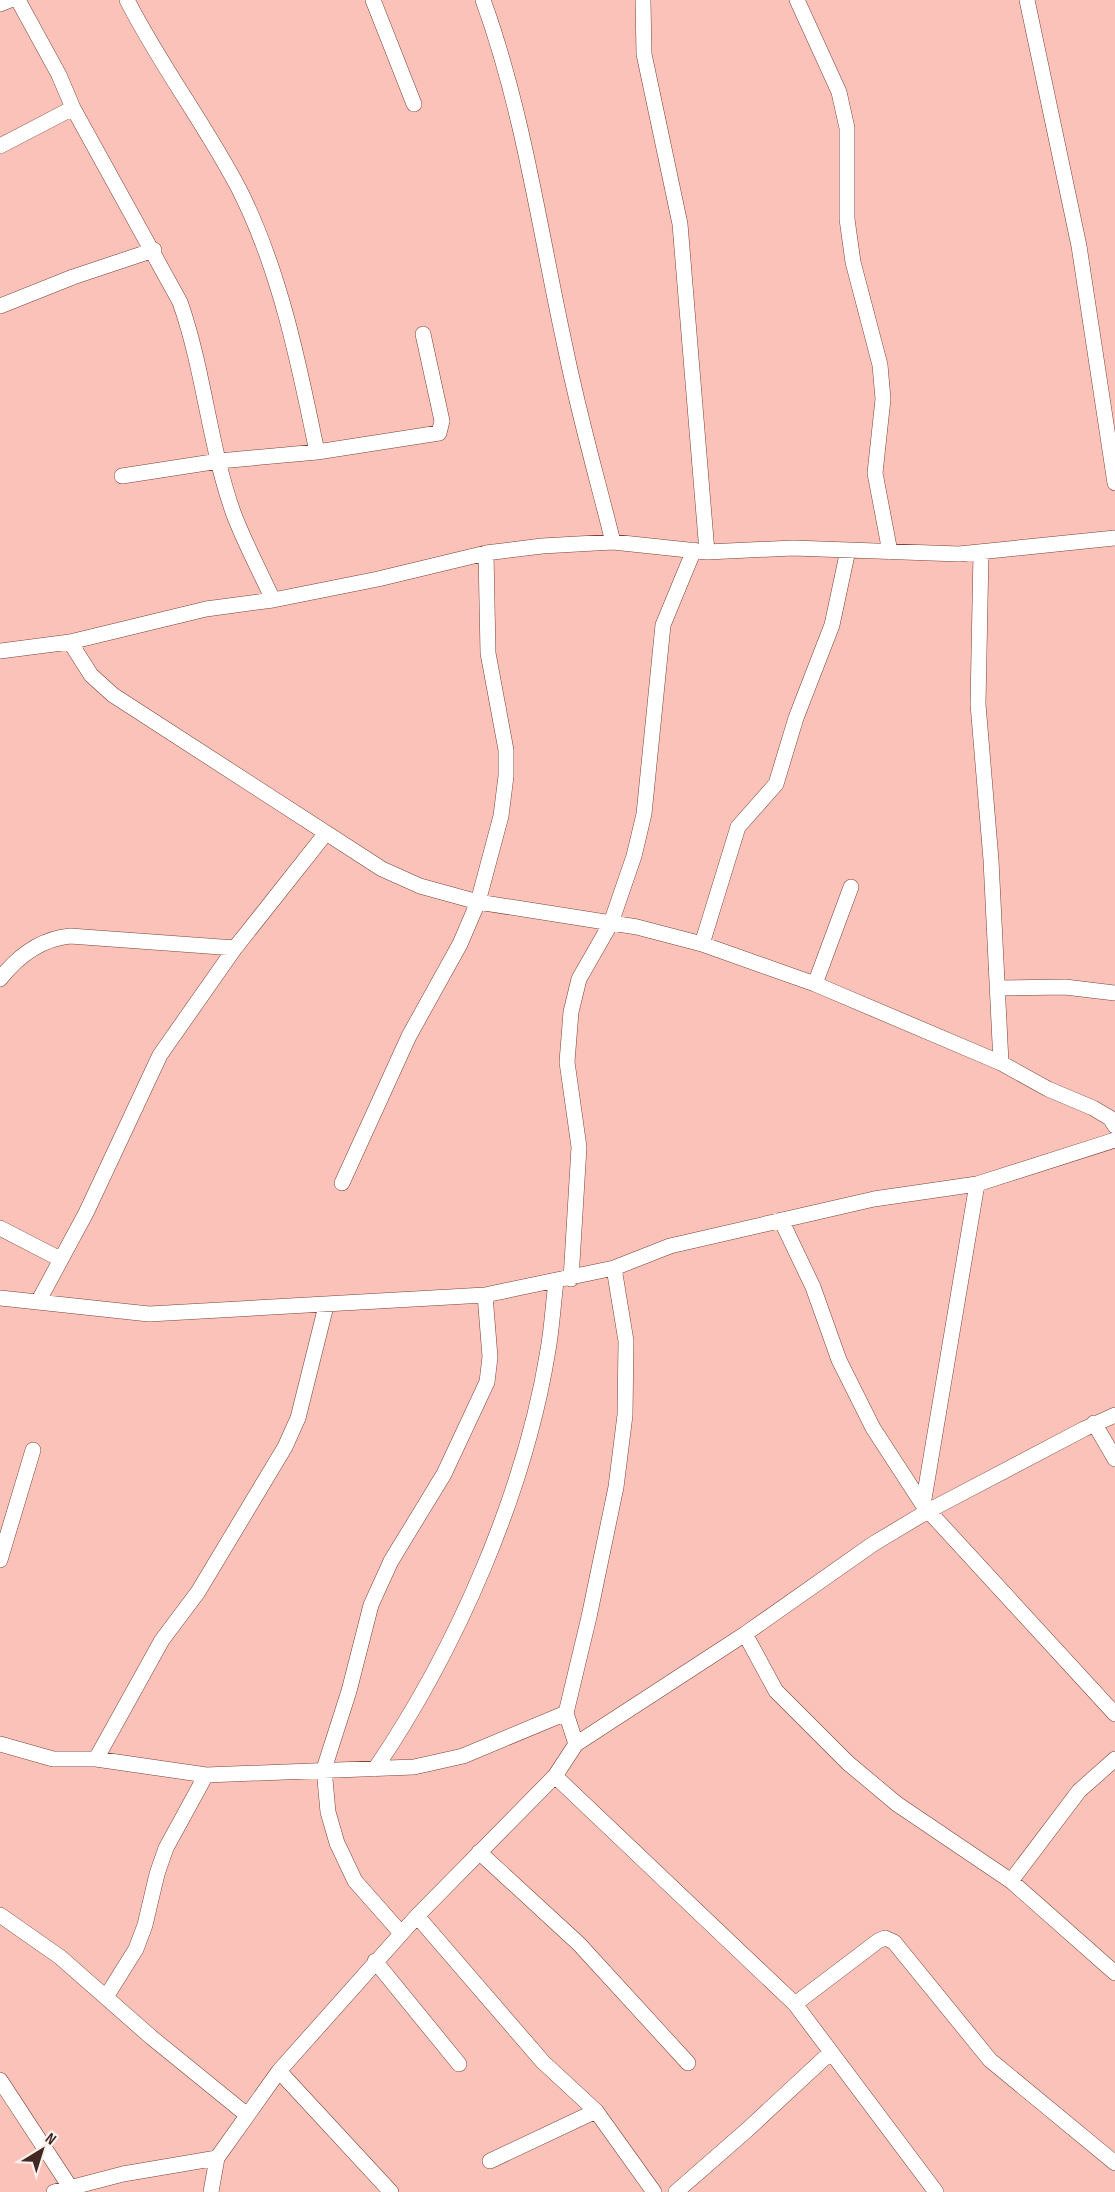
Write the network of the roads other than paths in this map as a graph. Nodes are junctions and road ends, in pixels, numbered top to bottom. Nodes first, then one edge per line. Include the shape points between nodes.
1 (10, 0) edge
2 (18, 0) edge
3 (127, 0) edge
4 (373, 0) edge
5 (483, 0) edge
6 (643, 0) edge
7 (797, 0) edge
8 (1027, 0) edge
9 (0, 4) edge
10 (414, 104) dead end
11 (73, 108) junction
12 (0, 146) edge
13 (154, 250) junction
14 (0, 306) edge
15 (423, 334) dead end
16 (317, 452) junction
17 (219, 461) junction
18 (122, 476) dead end
19 (1115, 483) edge
20 (1115, 538) edge
21 (613, 542) junction
22 (848, 550) junction
23 (700, 551) junction
24 (890, 552) junction
25 (486, 553) junction
26 (981, 553) junction
27 (273, 600) junction
28 (70, 642) junction
29 (0, 651) edge
30 (326, 833) junction
31 (850, 887) dead end
32 (478, 902) junction
33 (611, 923) junction
34 (702, 944) junction
35 (235, 948) junction
36 (0, 979) edge
37 (815, 984) junction
38 (999, 988) junction
39 (1115, 993) edge
40 (1001, 1063) junction
41 (1115, 1126) edge
42 (1115, 1140) edge
43 (342, 1183) dead end
44 (977, 1184) junction
45 (781, 1220) junction
46 (0, 1228) edge
47 (60, 1259) junction
48 (614, 1268) junction
49 (563, 1280) junction
50 (485, 1295) junction
51 (0, 1298) edge
52 (38, 1302) junction
53 (326, 1306) junction
54 (1115, 1415) edge
55 (1094, 1423) junction
56 (33, 1450) dead end
57 (1115, 1459) edge
58 (925, 1508) junction
59 (0, 1560) edge
60 (745, 1634) junction
61 (566, 1713) junction
62 (1115, 1714) edge
63 (0, 1744) edge
64 (576, 1744) junction
65 (1115, 1759) edge
66 (96, 1760) junction
67 (324, 1768) junction
68 (375, 1769) junction
69 (206, 1775) junction
70 (555, 1776) junction
71 (479, 1852) junction
72 (1011, 1881) junction
73 (0, 1916) edge
74 (417, 1916) junction
75 (401, 1933) junction
76 (375, 1961) junction
77 (1115, 1973) edge
78 (106, 1997) junction
79 (795, 2004) junction
80 (831, 2052) junction
81 (688, 2063) dead end
82 (459, 2064) dead end
83 (279, 2071) junction
84 (0, 2080) edge
85 (596, 2111) junction
86 (247, 2115) junction
87 (217, 2158) junction
88 (490, 2161) dead end
89 (1115, 2163) edge
90 (70, 2187) junction
91 (54, 2192) edge
92 (211, 2192) edge
93 (391, 2192) edge
94 (654, 2192) edge
95 (677, 2192) edge
96 (936, 2192) edge

1 - 9 street
2 - 11 street
3 - 16 street via 216,147 263,244 302,376
4 - 10 street
5 - 21 street via 501,49 520,127 566,353
6 - 23 street via 644,54 680,224
7 - 24 street via 839,92 847,128 847,219 853,262 880,365 883,399 875,473
8 - 19 street via 1079,246
11 - 12 street
11 - 13 street
13 - 14 street
13 - 17 street via 190,331
15 - 16 street via 442,421 439,432
16 - 17 street
17 - 18 street
17 - 27 street via 234,513
20 - 26 street
21 - 23 street
21 - 25 street
22 - 23 street
22 - 24 street
22 - 34 street via 832,625 796,718 776,784 738,827
23 - 33 street via 663,625 644,814
24 - 26 street
25 - 27 street
25 - 32 street via 488,653 506,750 506,776 501,816
26 - 38 street via 978,704
27 - 28 street via 206,609
28 - 29 street
28 - 30 street via 91,675 112,695
30 - 32 street via 382,869 420,886
30 - 35 street
31 - 37 street
32 - 33 street
32 - 43 street via 460,944 394,1067
33 - 34 street
33 - 49 street via 579,979 571,1012 567,1062 579,1147
34 - 37 street
35 - 36 street via 54,938 33,947
35 - 47 street via 160,1055 86,1213
37 - 40 street
38 - 39 street via 1065,987
38 - 40 street
40 - 41 street via 1093,1108 1110,1118
42 - 44 street
44 - 45 street via 874,1199
44 - 58 street
45 - 48 street via 670,1246
45 - 58 street via 813,1287 839,1360 873,1428
46 - 47 street
47 - 52 street
48 - 49 street
48 - 61 street via 626,1341 625,1415 616,1487
49 - 50 street
49 - 68 street via 535,1412 484,1565 422,1695
50 - 53 street
50 - 67 street via 490,1357 487,1382 444,1474 391,1561 371,1605
51 - 52 street
52 - 53 street via 149,1314
53 - 66 street via 298,1418 285,1447 231,1542 162,1640
54 - 55 street
55 - 57 street
55 - 58 street
56 - 59 street
58 - 60 street
58 - 62 street
60 - 64 street
60 - 72 street via 776,1691 848,1763 897,1804
61 - 64 street
61 - 68 street via 463,1756 414,1767
63 - 66 street via 53,1759
64 - 70 street
65 - 72 street via 1079,1791
66 - 69 street
67 - 68 street
67 - 69 street
67 - 75 street via 328,1812 337,1843 355,1881
69 - 78 street via 166,1848 136,1948
70 - 71 street
70 - 79 street
71 - 74 street
71 - 81 street via 579,1944
72 - 77 street
73 - 78 street via 60,1957
74 - 75 street
74 - 85 street via 543,2062
75 - 76 street
76 - 82 street
76 - 83 street
78 - 86 street
79 - 80 street
79 - 89 street via 878,1941 885,1938 894,1942 990,2060
80 - 95 street
80 - 96 street
83 - 86 street
83 - 93 street
84 - 90 street
85 - 88 street
85 - 94 street
86 - 87 street
87 - 90 street
87 - 92 street
90 - 91 street

